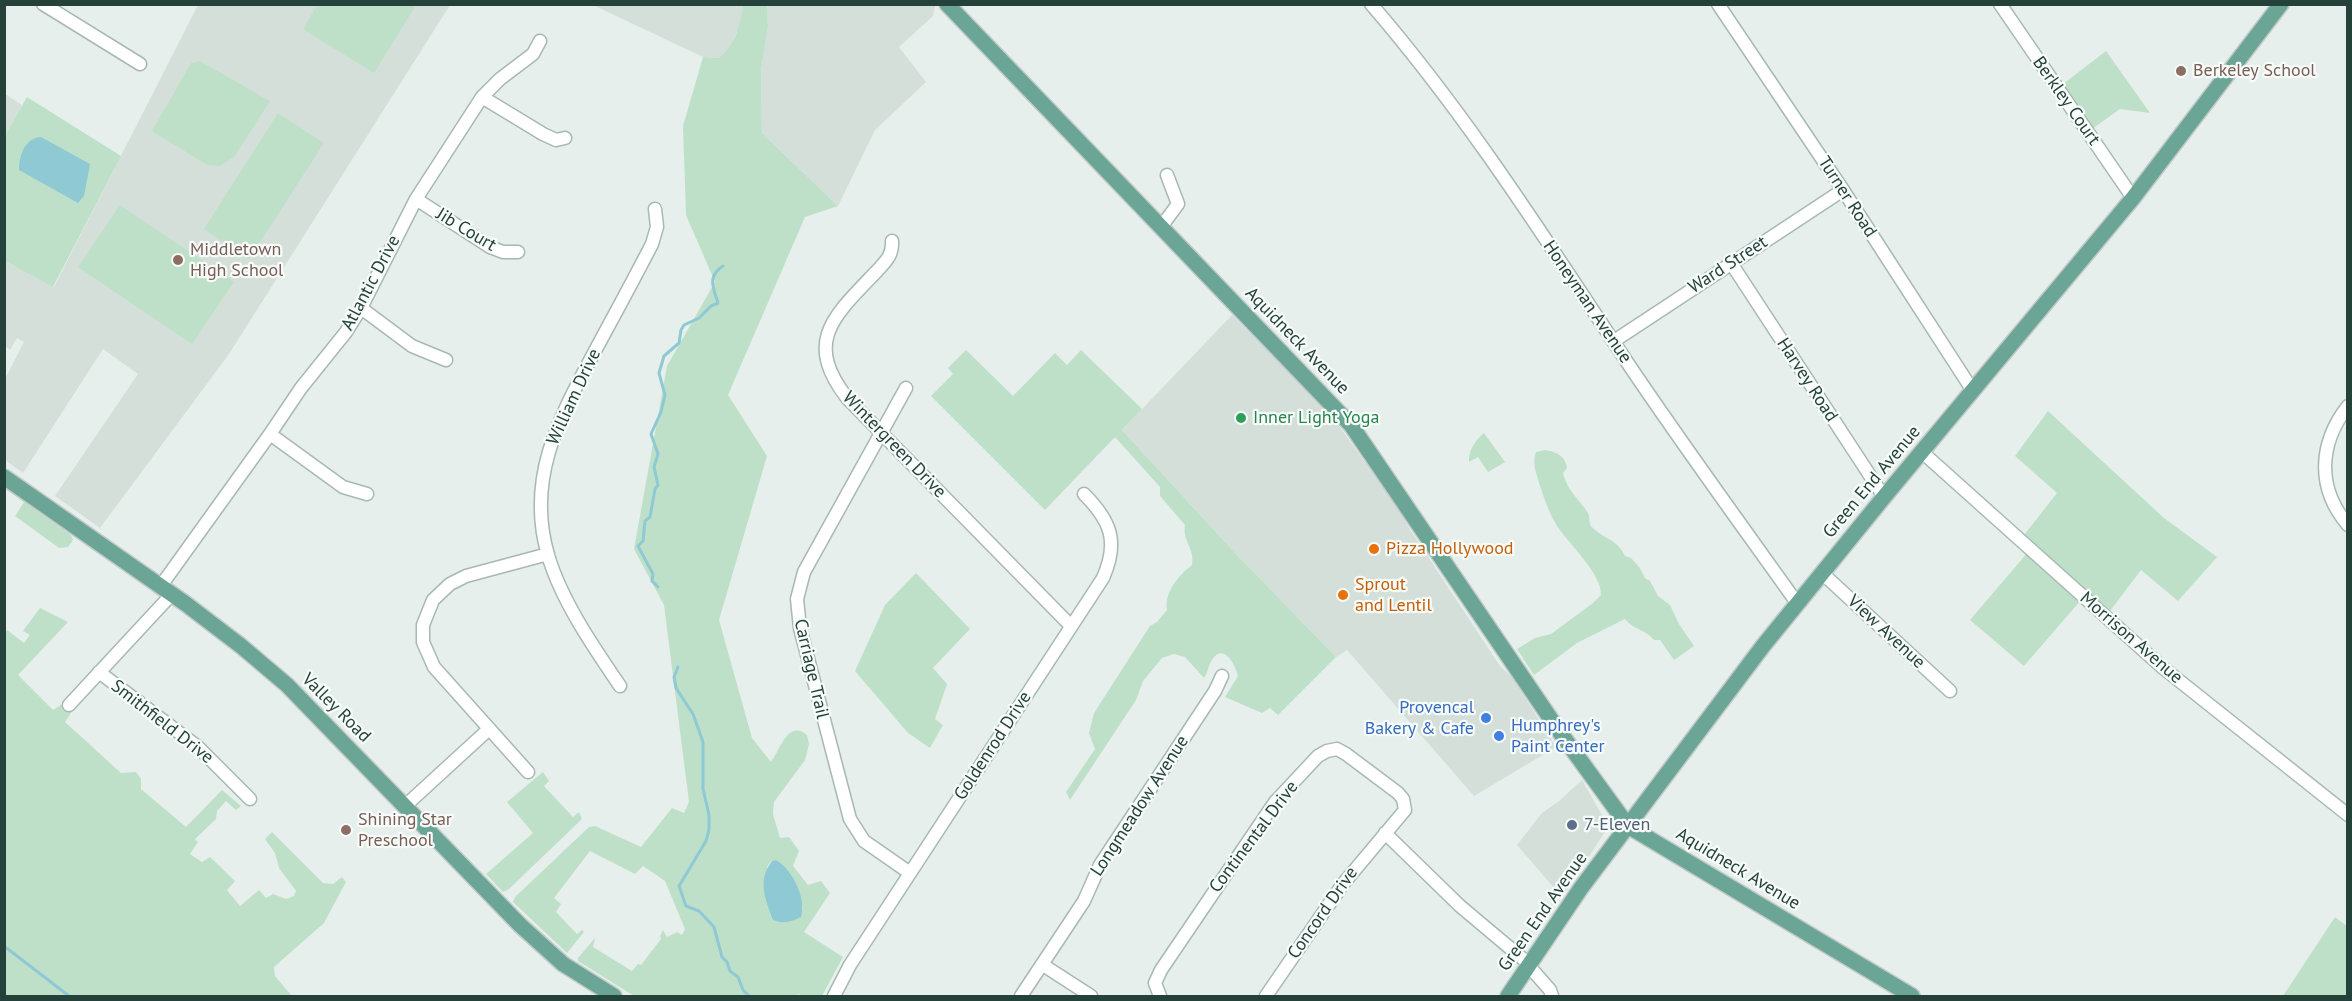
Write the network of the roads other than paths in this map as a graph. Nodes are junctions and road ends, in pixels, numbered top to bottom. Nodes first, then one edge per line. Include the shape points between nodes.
1 (43, 4) edge
2 (947, 4) edge
3 (1371, 4) edge
4 (1718, 4) edge
5 (2000, 4) edge
6 (2281, 4) edge
7 (540, 41) dead end
8 (140, 64) dead end
9 (482, 97) junction
10 (565, 138) dead end
11 (1167, 175) dead end
12 (1843, 190) junction
13 (2133, 198) junction
14 (416, 199) junction
15 (655, 209) dead end
16 (1161, 227) junction
17 (892, 241) dead end
18 (518, 252) dead end
19 (1731, 263) junction
20 (361, 308) junction
21 (1614, 341) junction
22 (446, 360) dead end
23 (906, 388) dead end
24 (1973, 391) junction
25 (2348, 406) edge
26 (881, 433) junction
27 (270, 435) junction
28 (1922, 452) junction
29 (4, 477) edge
30 (367, 494) dead end
31 (1084, 494) dead end
32 (1884, 497) junction
33 (2348, 525) edge
34 (548, 554) junction
35 (1822, 573) junction
36 (166, 590) junction
37 (1797, 603) junction
38 (1071, 626) junction
39 (99, 672) junction
40 (1222, 676) dead end
41 (620, 686) dead end
42 (1950, 691) dead end
43 (69, 705) dead end
44 (489, 729) junction
45 (528, 772) dead end
46 (250, 800) dead end
47 (405, 806) junction
48 (2348, 815) edge
49 (1628, 826) junction
50 (1385, 833) junction
51 (910, 873) junction
52 (1043, 964) junction
53 (1529, 965) junction
54 (614, 996) edge
55 (834, 996) edge
56 (1021, 996) edge
57 (1091, 996) edge
58 (1160, 996) edge
59 (1266, 996) edge
60 (1508, 996) edge
61 (1552, 996) edge
62 (1912, 996) edge

1 - 8 street
2 - 16 main road, Aquidneck Avenue
3 - 21 street, Honeyman Avenue via 1428,72
4 - 12 street, Turner Road
5 - 13 street, Berkley Court
6 - 13 main road, Green End Avenue
7 - 9 street, Atlantic Drive via 533,54
9 - 10 street via 543,134 556,140
9 - 14 street, Atlantic Drive
11 - 16 street via 1178,204
12 - 19 street, Ward Street
12 - 24 street, Turner Road
13 - 24 main road, Green End Avenue
14 - 18 street, Jib Court via 490,247
14 - 20 street, Atlantic Drive
15 - 34 street, William Drive via 657,227 652,244 551,442 541,508
16 - 49 main road, Aquidneck Avenue via 1351,425 1559,732
17 - 26 street, Wintergreen Drive via 891,255 836,315 826,339 829,369 836,383
19 - 21 street, Ward Street
19 - 32 street, Harvey Road
20 - 22 street via 412,346
20 - 27 street, Atlantic Drive
21 - 37 street, Honeyman Avenue
23 - 26 street, Carriage Trail
24 - 28 main road, Green End Avenue
25 - 33 street via 2330,435 2324,464 2329,496
26 - 38 street, Wintergreen Drive
26 - 51 street, Carriage Trail via 804,572 799,585 798,614 850,819 864,841
27 - 30 street via 343,487
27 - 36 street, Atlantic Drive
28 - 32 main road, Green End Avenue
28 - 48 street, Morrison Avenue via 2162,667
29 - 36 main road, Valley Road
31 - 38 street, Goldenrod Drive via 1100,509 1111,532 1111,557 1103,578
32 - 35 main road, Green End Avenue
34 - 41 street, William Drive via 584,631
34 - 44 street via 458,580 433,600 426,616 422,633 429,658 440,676
35 - 37 main road, Green End Avenue
35 - 42 street, View Avenue
36 - 39 street, Atlantic Drive
36 - 47 main road, Valley Road via 286,685
37 - 49 main road, Green End Avenue
38 - 51 street, Goldenrod Drive
39 - 43 street, Atlantic Drive
39 - 46 street, Smithfield Drive via 198,747
40 - 52 street, Longmeadow Avenue via 1100,865 1084,901
44 - 45 street
44 - 47 street
47 - 54 main road, Valley Road via 520,925 563,964
49 - 53 main road, Green End Avenue
49 - 62 main road, Aquidneck Avenue
50 - 53 street via 1460,906
50 - 58 street, Continental Drive via 1405,810 1398,793 1337,749 1318,756 1275,802 1176,946 1155,983
50 - 59 street, Concord Drive via 1343,884
51 - 55 street, Goldenrod Drive
52 - 56 street, Longmeadow Avenue
52 - 57 street
53 - 60 main road, Green End Avenue
53 - 61 street

